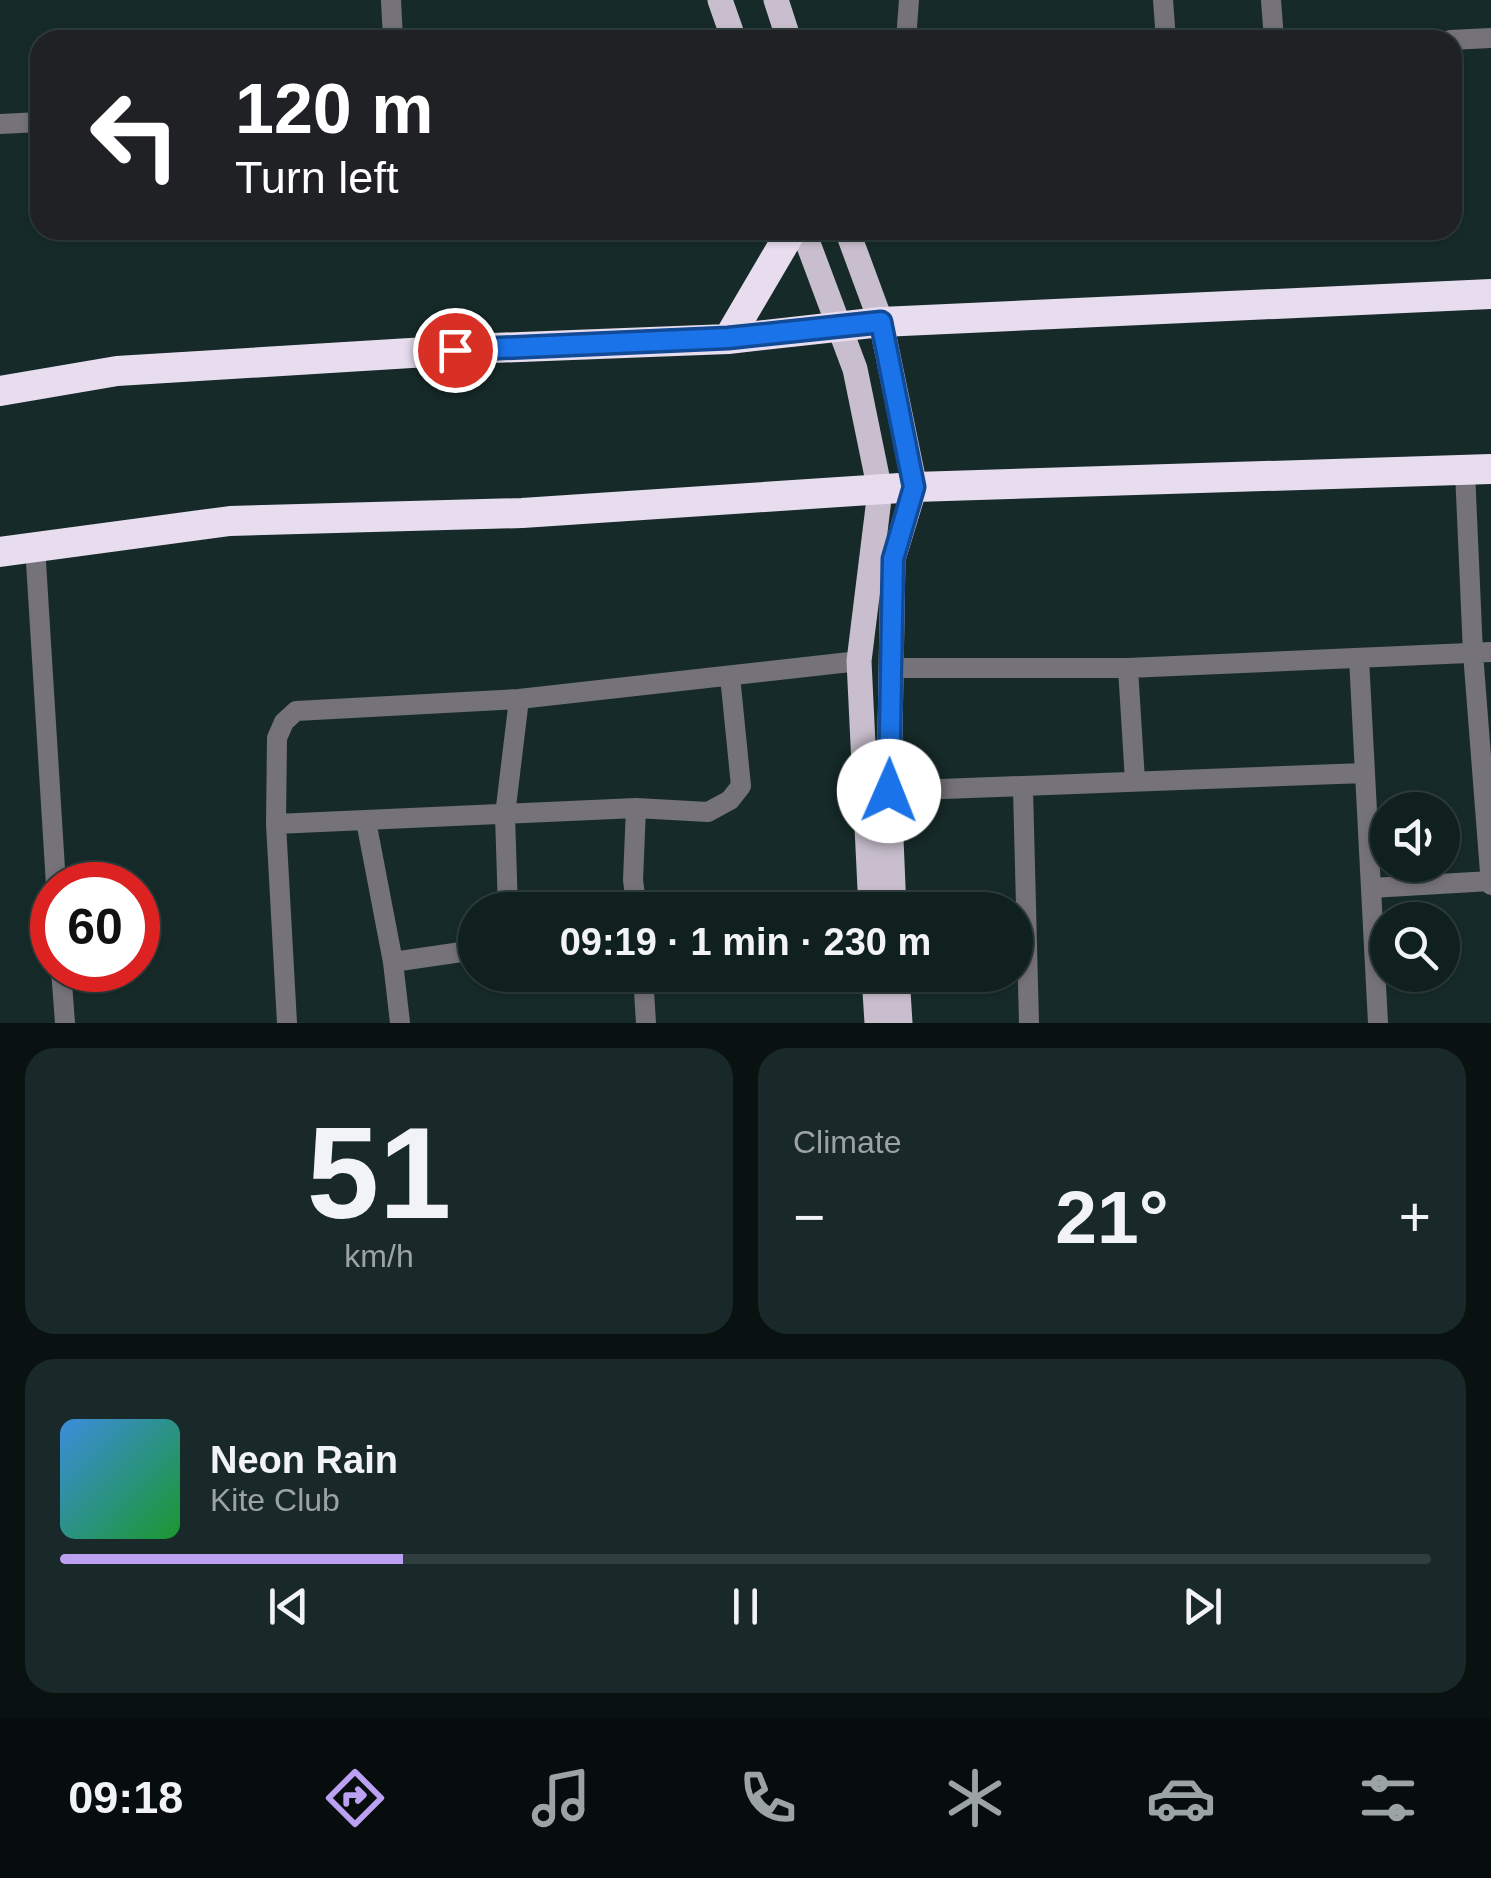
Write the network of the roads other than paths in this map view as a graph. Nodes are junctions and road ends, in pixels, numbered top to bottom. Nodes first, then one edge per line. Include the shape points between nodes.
1 (391, 0) edge
2 (720, 0) edge
3 (776, 0) edge
4 (908, 0) edge
5 (1163, 0) edge
6 (1271, 0) edge
7 (392, 30) edge
8 (730, 30) edge
9 (786, 30) edge
10 (906, 30) edge
11 (1165, 30) edge
12 (1273, 30) edge
13 (1491, 38) edge
14 (1462, 39) edge
15 (30, 122) edge
16 (0, 124) edge
17 (786, 240) edge
18 (806, 240) edge
19 (851, 240) edge
20 (1491, 294) edge
21 (881, 322) junction
22 (842, 328) junction
23 (728, 338) junction
24 (0, 390) edge
25 (1478, 470) edge
26 (914, 487) junction
27 (880, 490) junction
28 (35, 546) junction
29 (0, 552) edge
30 (1482, 653) edge
31 (1360, 658) junction
32 (860, 660) junction
33 (892, 668) junction
34 (1128, 668) junction
35 (730, 676) junction
36 (518, 699) junction
37 (1486, 750) edge
38 (1365, 774) junction
39 (1135, 781) junction
40 (1023, 789) junction
41 (889, 791) junction
42 (636, 808) junction
43 (504, 815) junction
44 (366, 821) junction
45 (276, 824) junction
46 (55, 862) edge
47 (1491, 883) edge
48 (1371, 888) junction
49 (507, 892) edge
50 (635, 892) edge
51 (870, 892) edge
52 (893, 892) edge
53 (458, 952) edge
54 (393, 962) junction
55 (62, 992) edge
56 (643, 992) edge
57 (875, 992) edge
58 (898, 992) edge
59 (64, 1023) edge
60 (287, 1023) edge
61 (400, 1023) edge
62 (646, 1023) edge
63 (877, 1023) edge
64 (900, 1023) edge
65 (1029, 1023) edge
66 (1378, 1023) edge

1 - 7 street
2 - 8 main road
3 - 9 main road
4 - 10 street
5 - 11 street
6 - 12 street
13 - 14 street
15 - 16 street
17 - 23 highway
18 - 22 main road
19 - 21 main road
20 - 21 highway
21 - 22 highway
21 - 26 main road
22 - 23 highway
22 - 27 main road
23 - 24 highway via 117,371
25 - 26 highway
25 - 30 street
26 - 27 highway
26 - 33 main road via 893,559
27 - 28 highway via 230,521
27 - 32 main road
28 - 29 highway
28 - 46 street
30 - 31 street
30 - 37 street
31 - 34 street
31 - 38 street
32 - 35 street
32 - 51 main road
33 - 34 street
33 - 41 main road
34 - 39 street
35 - 36 street
35 - 42 street via 741,786 708,812
36 - 43 street
36 - 45 street via 296,710 277,738
37 - 47 street
38 - 39 street
38 - 48 street
39 - 40 street
40 - 41 street
40 - 65 street
41 - 52 main road
42 - 43 street
42 - 50 street
43 - 44 street
43 - 49 street
44 - 45 street
44 - 54 street
45 - 60 street
47 - 48 street
48 - 66 street
53 - 54 street
54 - 61 street
55 - 59 street
56 - 62 street
57 - 63 main road
58 - 64 main road

